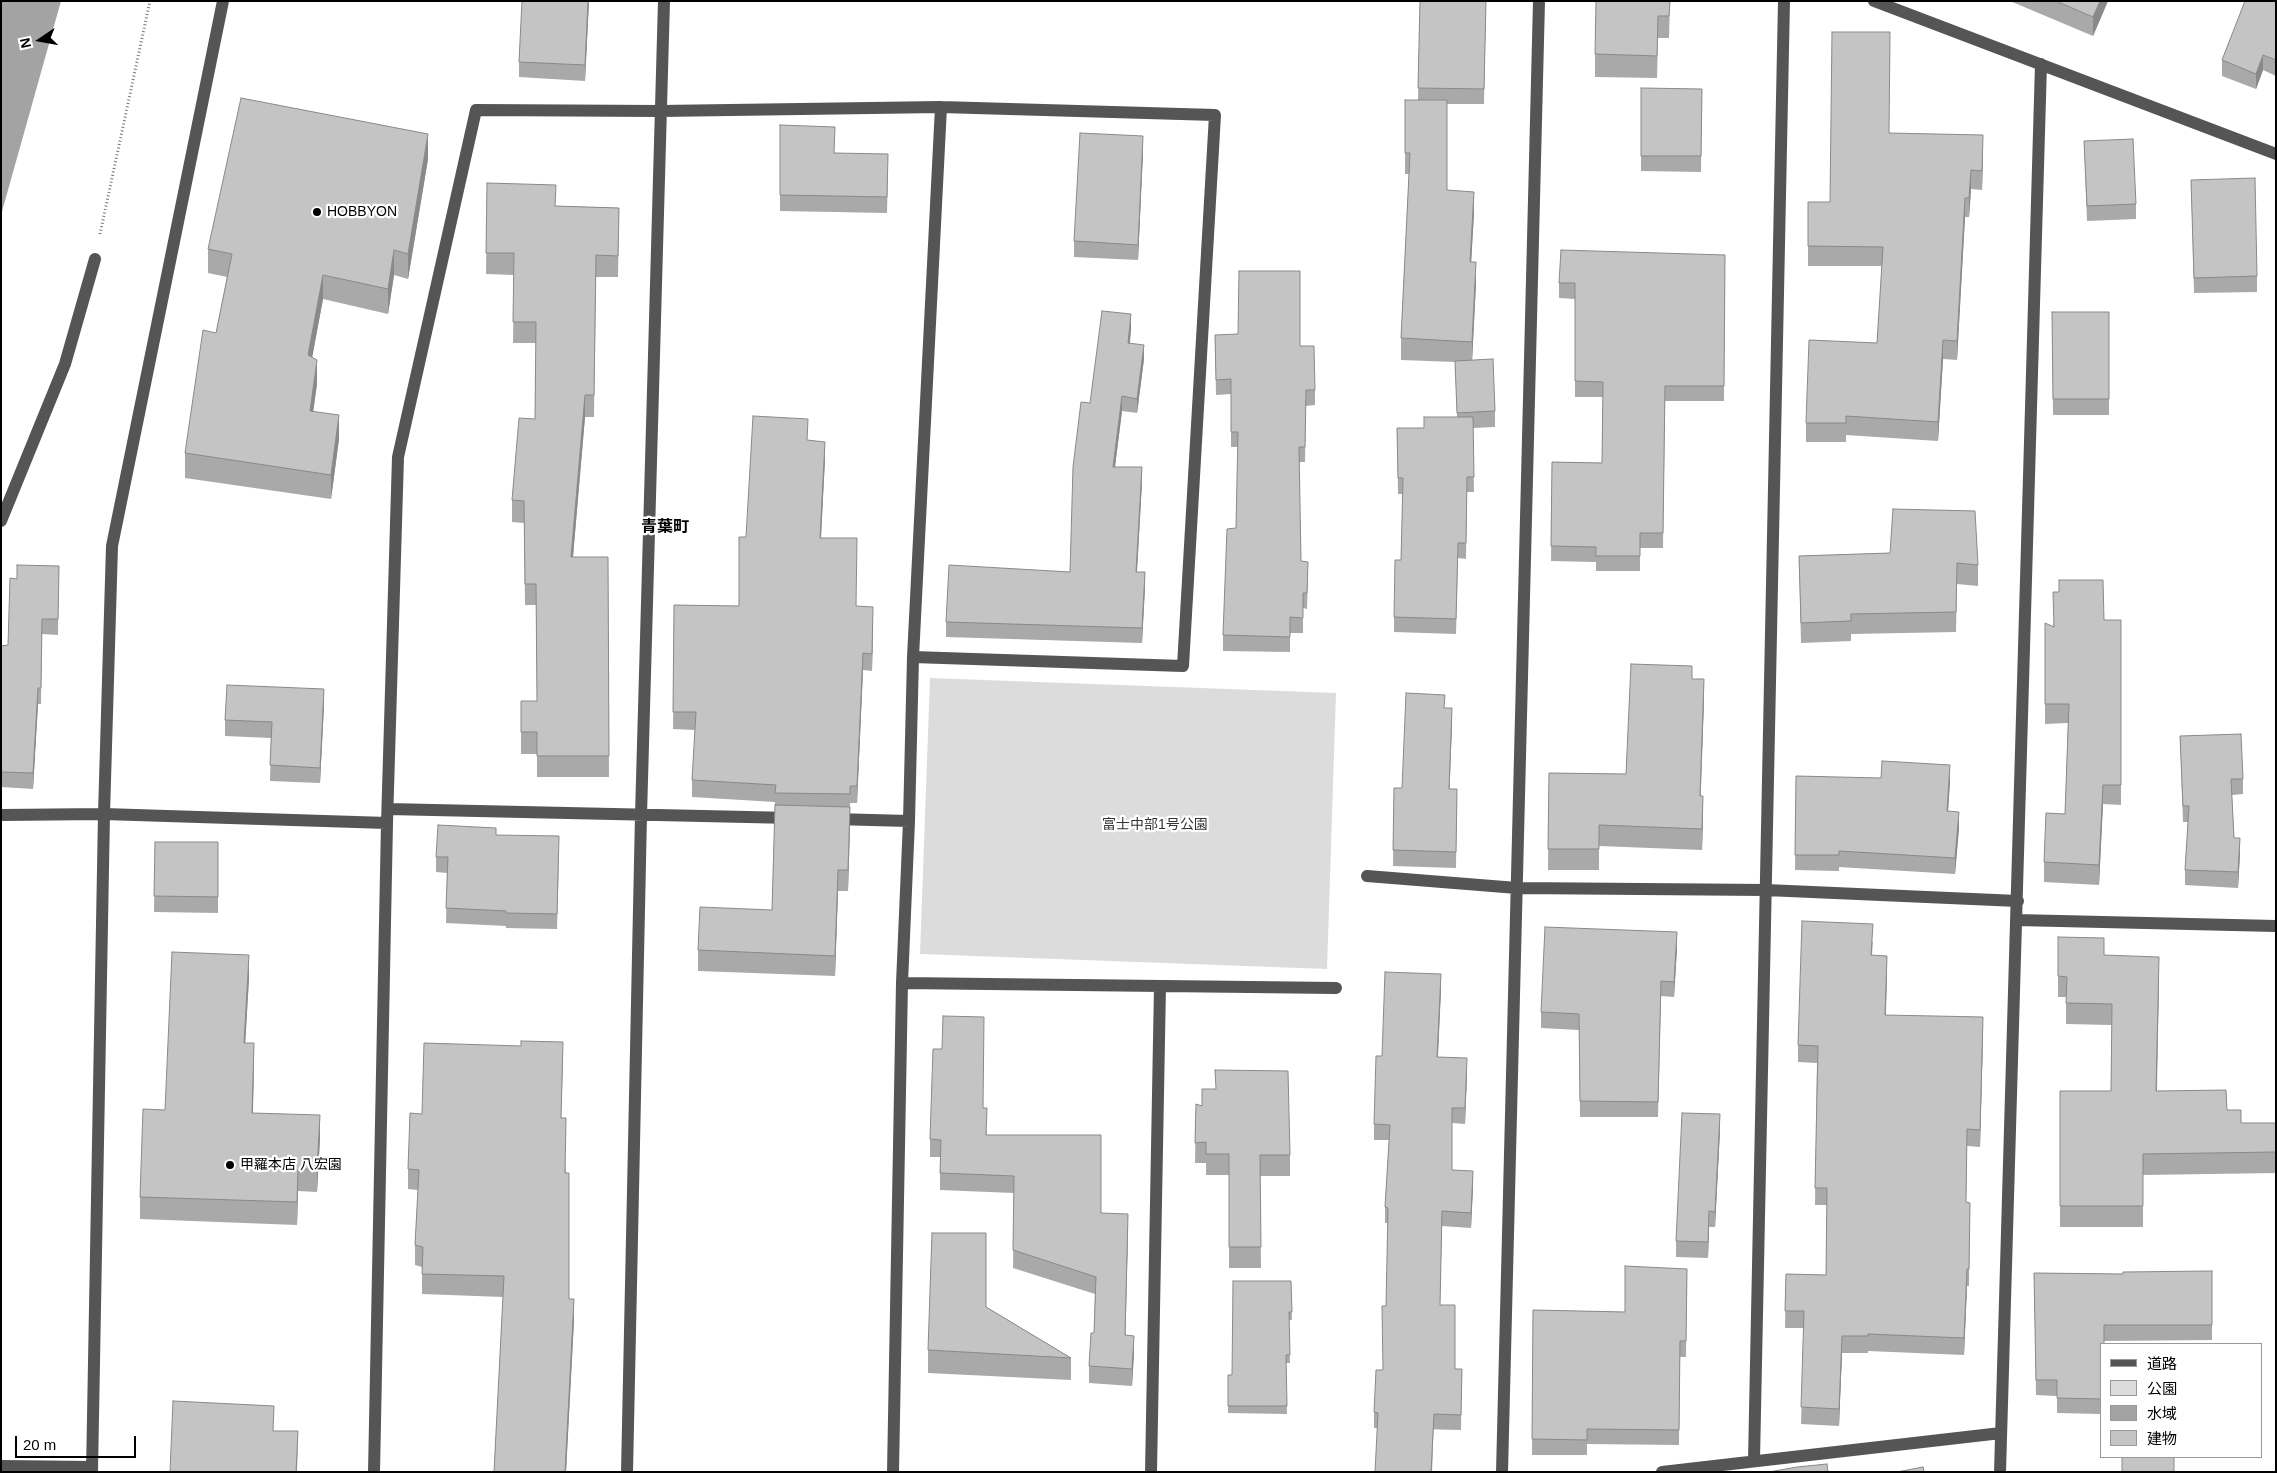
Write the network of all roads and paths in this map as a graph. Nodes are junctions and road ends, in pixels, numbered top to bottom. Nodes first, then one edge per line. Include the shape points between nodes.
1 (150, 1) edge
2 (223, 1) edge
3 (664, 1) edge
4 (1539, 1) edge
5 (1784, 1) edge
6 (1874, 1) edge
7 (2041, 64) junction
8 (941, 108) junction
9 (660, 112) junction
10 (2276, 154) edge
11 (95, 259) joint
12 (1, 521) edge
13 (913, 657) junction
14 (388, 809) junction
15 (1, 814) edge
16 (104, 814) junction
17 (641, 815) junction
18 (909, 820) junction
19 (386, 824) junction
20 (1367, 876) dead end
21 (1517, 888) junction
22 (1766, 890) junction
23 (2018, 901) junction
24 (2016, 920) junction
25 (2276, 926) edge
26 (902, 983) junction
27 (1160, 986) junction
28 (1336, 988) dead end
29 (2001, 1433) junction
30 (1754, 1460) junction
31 (1, 1466) edge
32 (92, 1470) edge
33 (374, 1472) edge
34 (627, 1472) edge
35 (893, 1472) edge
36 (1151, 1472) edge
37 (1502, 1472) edge
38 (1662, 1472) edge
39 (2000, 1472) edge

1 - 11 path
2 - 16 street via 112,546
3 - 9 street
4 - 21 street
5 - 22 street
6 - 7 street
7 - 10 street
7 - 23 street
8 - 9 street
8 - 13 street
8 - 13 street via 1215,115 1184,666
9 - 14 street via 476,110 398,457
9 - 17 street
11 - 12 street via 65,364
13 - 18 street
14 - 17 street
14 - 19 street
15 - 16 street
16 - 19 street
16 - 32 street
17 - 18 street
17 - 34 street
18 - 26 street
19 - 33 street
20 - 21 street
21 - 22 street
21 - 37 street
22 - 23 street
22 - 30 street
23 - 24 street
24 - 25 street
24 - 29 street
26 - 27 street
26 - 35 street
27 - 28 street
27 - 36 street
29 - 30 street
29 - 39 street
30 - 38 street
31 - 32 street

